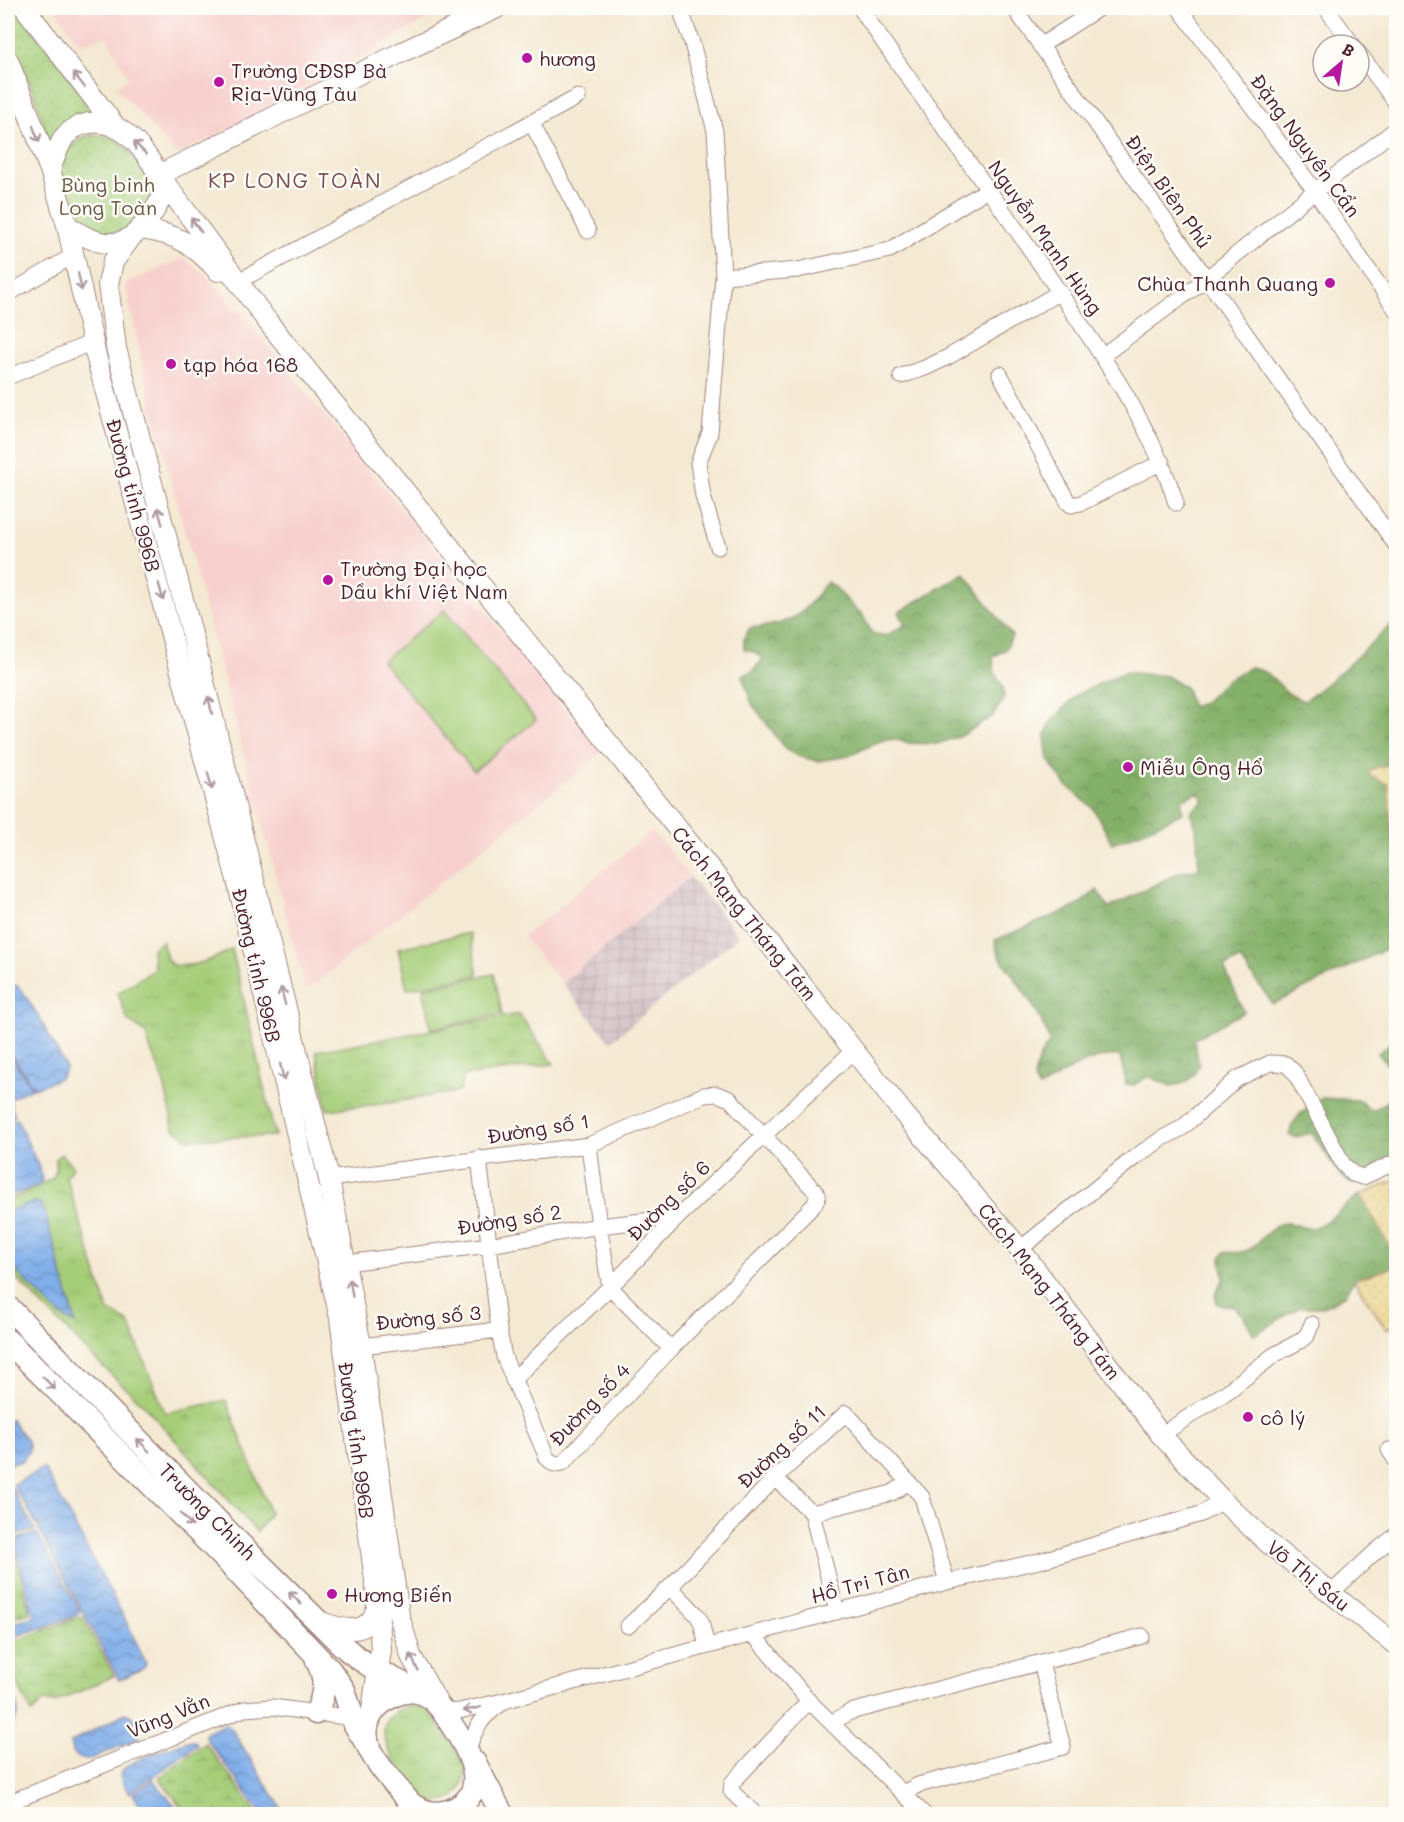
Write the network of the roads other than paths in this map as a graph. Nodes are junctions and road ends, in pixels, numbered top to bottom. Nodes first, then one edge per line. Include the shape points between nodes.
1 (25, 8) edge
2 (497, 8) edge
3 (680, 8) edge
4 (860, 8) edge
5 (1014, 8) edge
6 (1099, 8) edge
7 (1179, 8) edge
8 (1326, 8) edge
9 (1344, 33) edge
10 (1040, 45) junction
11 (8, 60) edge
12 (1371, 69) edge
13 (578, 97) dead end
14 (1396, 103) edge
15 (531, 122) junction
16 (115, 126) junction
17 (1396, 129) edge
18 (50, 170) junction
19 (162, 184) junction
20 (988, 189) junction
21 (1314, 191) junction
22 (67, 225) junction
23 (588, 231) dead end
24 (135, 235) junction
25 (74, 255) junction
26 (723, 276) junction
27 (1206, 279) junction
28 (239, 281) junction
29 (1060, 292) junction
30 (8, 294) edge
31 (1396, 309) edge
32 (268, 322) junction
33 (94, 347) junction
34 (116, 348) junction
35 (1102, 356) junction
36 (1000, 374) dead end
37 (901, 376) dead end
38 (8, 377) edge
39 (1162, 462) junction
40 (1176, 503) dead end
41 (1396, 545) edge
42 (718, 547) dead end
43 (245, 879) junction
44 (854, 1050) junction
45 (765, 1137) junction
46 (589, 1145) junction
47 (479, 1158) junction
48 (1396, 1162) edge
49 (329, 1179) junction
50 (678, 1217) junction
51 (599, 1226) junction
52 (489, 1245) junction
53 (1020, 1249) junction
54 (346, 1263) junction
55 (610, 1287) junction
56 (8, 1307) edge
57 (1312, 1324) dead end
58 (499, 1330) junction
59 (8, 1341) edge
60 (361, 1346) junction
61 (671, 1349) junction
62 (513, 1380) junction
63 (1161, 1435) junction
64 (775, 1478) junction
65 (909, 1482) junction
66 (1223, 1502) junction
67 (812, 1513) junction
68 (1396, 1534) edge
69 (946, 1582) junction
70 (670, 1587) junction
71 (1331, 1593) junction
72 (378, 1603) junction
73 (837, 1612) junction
74 (318, 1621) junction
75 (628, 1626) dead end
76 (753, 1634) junction
77 (1142, 1636) dead end
78 (706, 1646) junction
79 (1396, 1646) edge
80 (312, 1648) junction
81 (1041, 1663) junction
82 (378, 1671) junction
83 (425, 1694) junction
84 (507, 1700) junction
85 (809, 1701) junction
86 (444, 1712) junction
87 (316, 1713) junction
88 (362, 1717) junction
89 (832, 1722) junction
90 (468, 1749) junction
91 (903, 1793) junction
92 (8, 1803) edge
93 (465, 1806) edge
94 (418, 1813) edge
95 (502, 1815) edge
96 (755, 1815) edge
97 (924, 1815) edge

16 -> 1 main road
2 - 19 main road via 402,52
3 - 26 street via 715,131
4 - 20 street, Nguyễn Mạnh Hùng
5 - 10 street, Điện Biên Phủ
6 - 10 street
7 - 21 street, Đặng Nguyên Cẩn
8 - 9 street
10 - 27 street, Điện Biên Phủ
11 -> 18 main road
12 - 14 street
13 - 15 street
15 - 23 street
15 - 28 street
16 - 18 main road via 98,122 74,128 65,137
19 -> 16 main road via 148,156
17 - 21 street
18 - 22 main road
19 - 24 main road via 149,219
28 -> 19 main road, Cách Mạng Tháng Tám
20 - 26 street via 890,250 798,270
20 - 29 street, Nguyễn Mạnh Hùng
21 - 27 street
21 - 31 street, Đặng Nguyên Cẩn
22 - 24 main road via 100,241 119,243
22 - 25 main road, Đường tỉnh 996B
24 - 32 main road, Cách Mạng Tháng Tám via 172,235 188,243
24 - 34 main road, Đường tỉnh 996B via 113,262 108,284
25 - 30 street
25 -> 33 main road, Đường tỉnh 996B
26 - 42 street via 710,433 698,463
27 - 35 street
27 - 41 street, Điện Biên Phủ
28 - 32 main road, Cách Mạng Tháng Tám
29 - 35 street, Nguyễn Mạnh Hùng
29 - 37 street via 948,357
32 - 44 main road, Cách Mạng Tháng Tám
33 - 34 main road
33 - 38 street
33 -> 43 main road, Đường tỉnh 996B
43 -> 34 main road, Đường tỉnh 996B
35 - 39 street, Nguyễn Mạnh Hùng
36 - 39 street via 1071,505 1081,504
39 - 40 street, Nguyễn Mạnh Hùng
49 -> 43 main road, Đường tỉnh 996B
43 -> 72 main road, Đường tỉnh 996B via 340,1318
44 - 45 street, Đường số 6
44 - 53 main road, Cách Mạng Tháng Tám
45 - 46 street, Đường số 1 via 730,1099 717,1094 704,1095
45 - 50 street, Đường số 6
45 - 61 street, Đường số 4 via 818,1197
46 - 47 street, Đường số 1
46 - 51 street
47 - 49 street, Đường số 1
47 - 52 street, Đường số 4
48 - 53 street via 1363,1177 1349,1171 1295,1074 1286,1064 1270,1063 1238,1079 1182,1128 1135,1157
49 - 54 main road, Đường tỉnh 996B
50 - 51 street, Đường số 2
50 - 55 street, Đường số 6
51 - 52 street, Đường số 2
51 - 55 street
52 - 54 street, Đường số 2
52 - 58 street, Đường số 4
53 - 63 main road, Cách Mạng Tháng Tám
60 -> 54 main road, Đường tỉnh 996B
55 - 61 street
55 - 62 street, Đường số 6
74 -> 56 highway, Trường Chinh
57 - 63 street via 1300,1341
58 - 60 street, Đường số 3
58 - 62 street, Đường số 4
59 -> 80 highway, Trường Chinh
86 -> 60 main road, Đường tỉnh 996B via 411,1656 399,1615
61 - 62 street, Đường số 4 via 563,1463 554,1464 547,1458
63 - 66 main road, Cách Mạng Tháng Tám
64 - 65 street, Đường số 11 via 846,1413
64 - 67 street
64 - 70 street, Đường số 11
65 - 67 street via 892,1493
65 - 69 street, Đường số 11 via 922,1497
66 - 69 street, Hồ Tri Tân via 1168,1524 1039,1561
66 - 71 main road, Võ Thị Sáu
67 - 73 street
68 - 71 street
69 - 73 street, Hồ Tri Tân
70 - 75 street, Đường số 11
70 - 78 street via 698,1615
71 - 79 main road, Võ Thị Sáu
72 - 74 main road via 372,1618 361,1628 339,1629
72 - 82 main road, Đường tỉnh 996B
73 - 76 street, Hồ Tri Tân
74 - 82 highway, Trường Chinh via 351,1654
76 - 78 street, Hồ Tri Tân
76 - 85 street
77 - 81 street
78 - 84 street, Hồ Tri Tân
80 - 87 highway via 325,1682
80 - 88 highway, Trường Chinh
81 - 89 street via 850,1712
81 - 91 street via 1063,1747 918,1785
82 - 83 highway, Trường Chinh
82 - 88 main road, Đường tỉnh 996B
83 - 86 highway
83 - 88 highway via 406,1691 388,1696
84 -> 86 street, Hồ Tri Tân
84 - 90 street via 481,1720
85 - 89 street
85 - 96 street via 732,1783 731,1791
86 - 90 highway
87 - 88 street, Vũng Vằn
87 - 92 street, Vũng Vằn via 272,1707 244,1709
88 - 94 highway, Trường Chinh via 359,1733
89 - 91 street
90 - 93 highway via 475,1780
90 - 95 highway
91 - 97 street
93 - 94 highway via 443,1813

